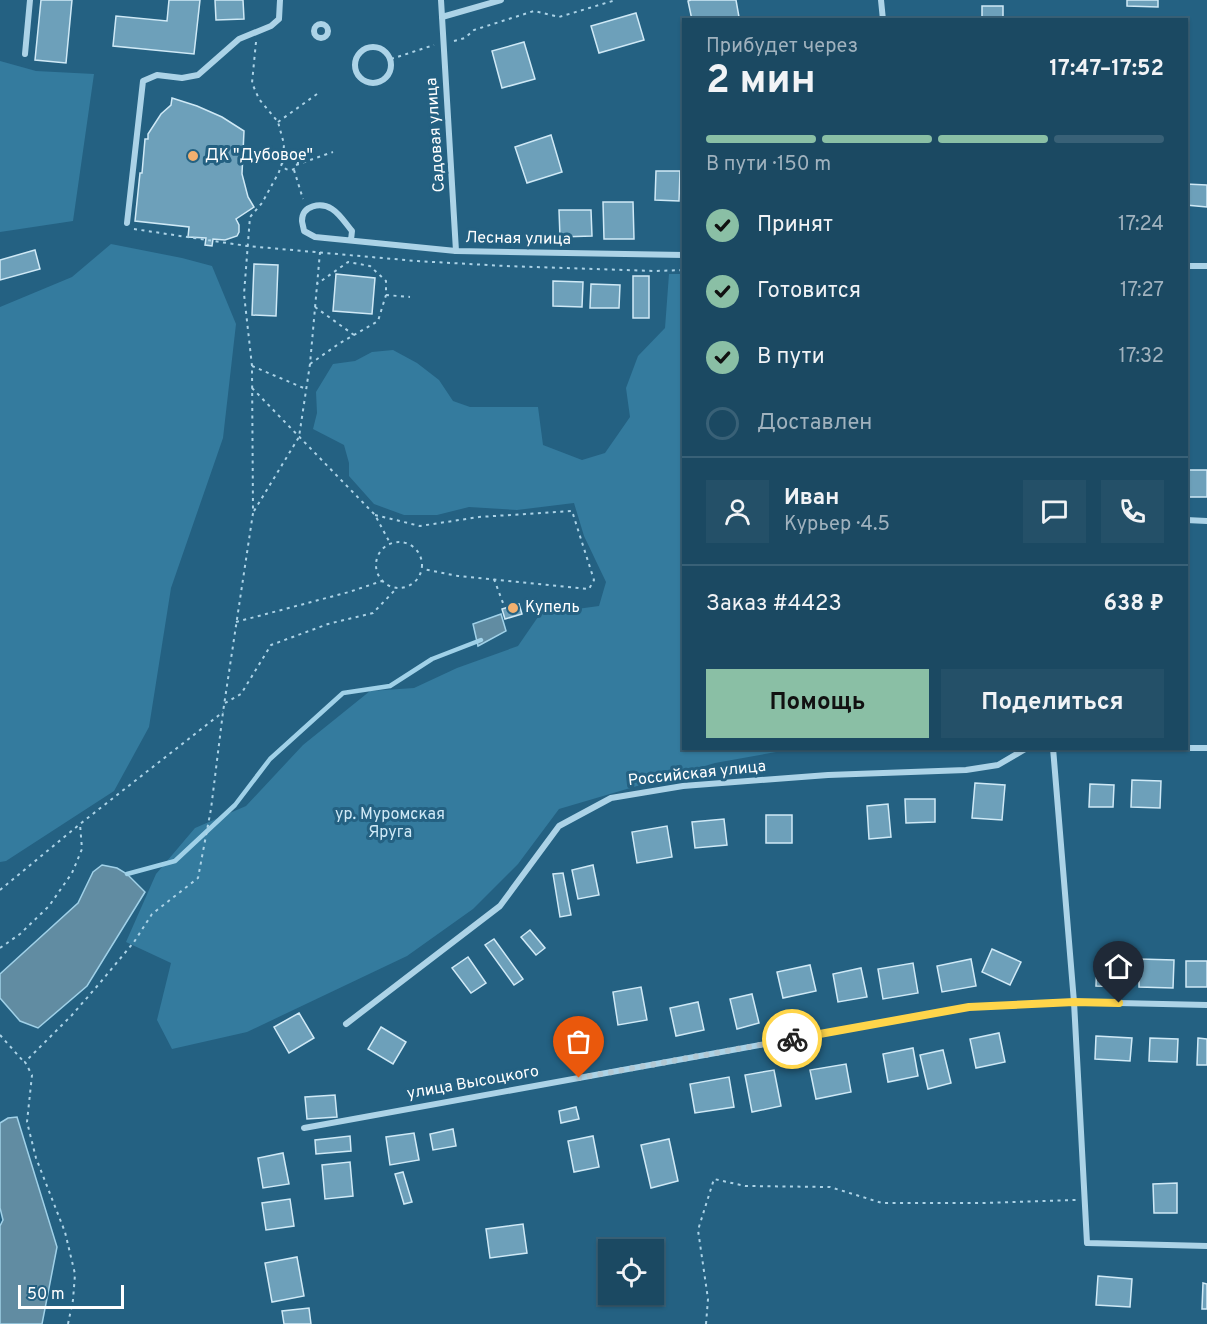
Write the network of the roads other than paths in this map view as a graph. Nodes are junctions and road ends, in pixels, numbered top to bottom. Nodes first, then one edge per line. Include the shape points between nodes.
1 (30, 0) edge
2 (280, 0) edge
3 (441, 0) edge
4 (501, 0) edge
5 (881, 0) edge
6 (442, 17) junction
7 (883, 18) edge
8 (25, 54) dead end
9 (391, 59) joint
10 (127, 223) road end
11 (351, 240) junction
12 (456, 251) junction
13 (682, 255) edge
14 (1188, 266) edge
15 (1207, 266) edge
16 (1188, 520) edge
17 (1207, 521) edge
18 (1188, 748) edge
19 (1207, 748) edge
20 (1024, 750) edge
21 (1053, 750) edge
22 (1074, 1002) junction
23 (1207, 1005) edge
24 (346, 1024) dead end
25 (304, 1128) dead end
26 (1207, 1246) edge

1 - 8 street
2 - 10 street via 279,19 239,39 198,75 158,75 143,81
3 - 6 street, Садовая улица
4 - 6 street
5 - 7 street
6 - 12 street, Садовая улица
9 - 9 street via 383,49 365,48 357,57 357,74 371,84 383,81 391,71
11 - 11 street, Лесная улица via 315,237 304,231 302,219 306,210 314,205 333,210 352,231
11 - 12 street, Лесная улица
12 - 13 street, Лесная улица
14 - 15 street
16 - 17 street
18 - 19 street
20 - 24 street, Российская улица via 998,765 966,770 694,785 611,798 560,826 500,906
21 - 22 street
22 - 23 street, улица Высоцкого
22 - 25 street, улица Высоцкого via 969,1007
22 - 26 street via 1086,1243

